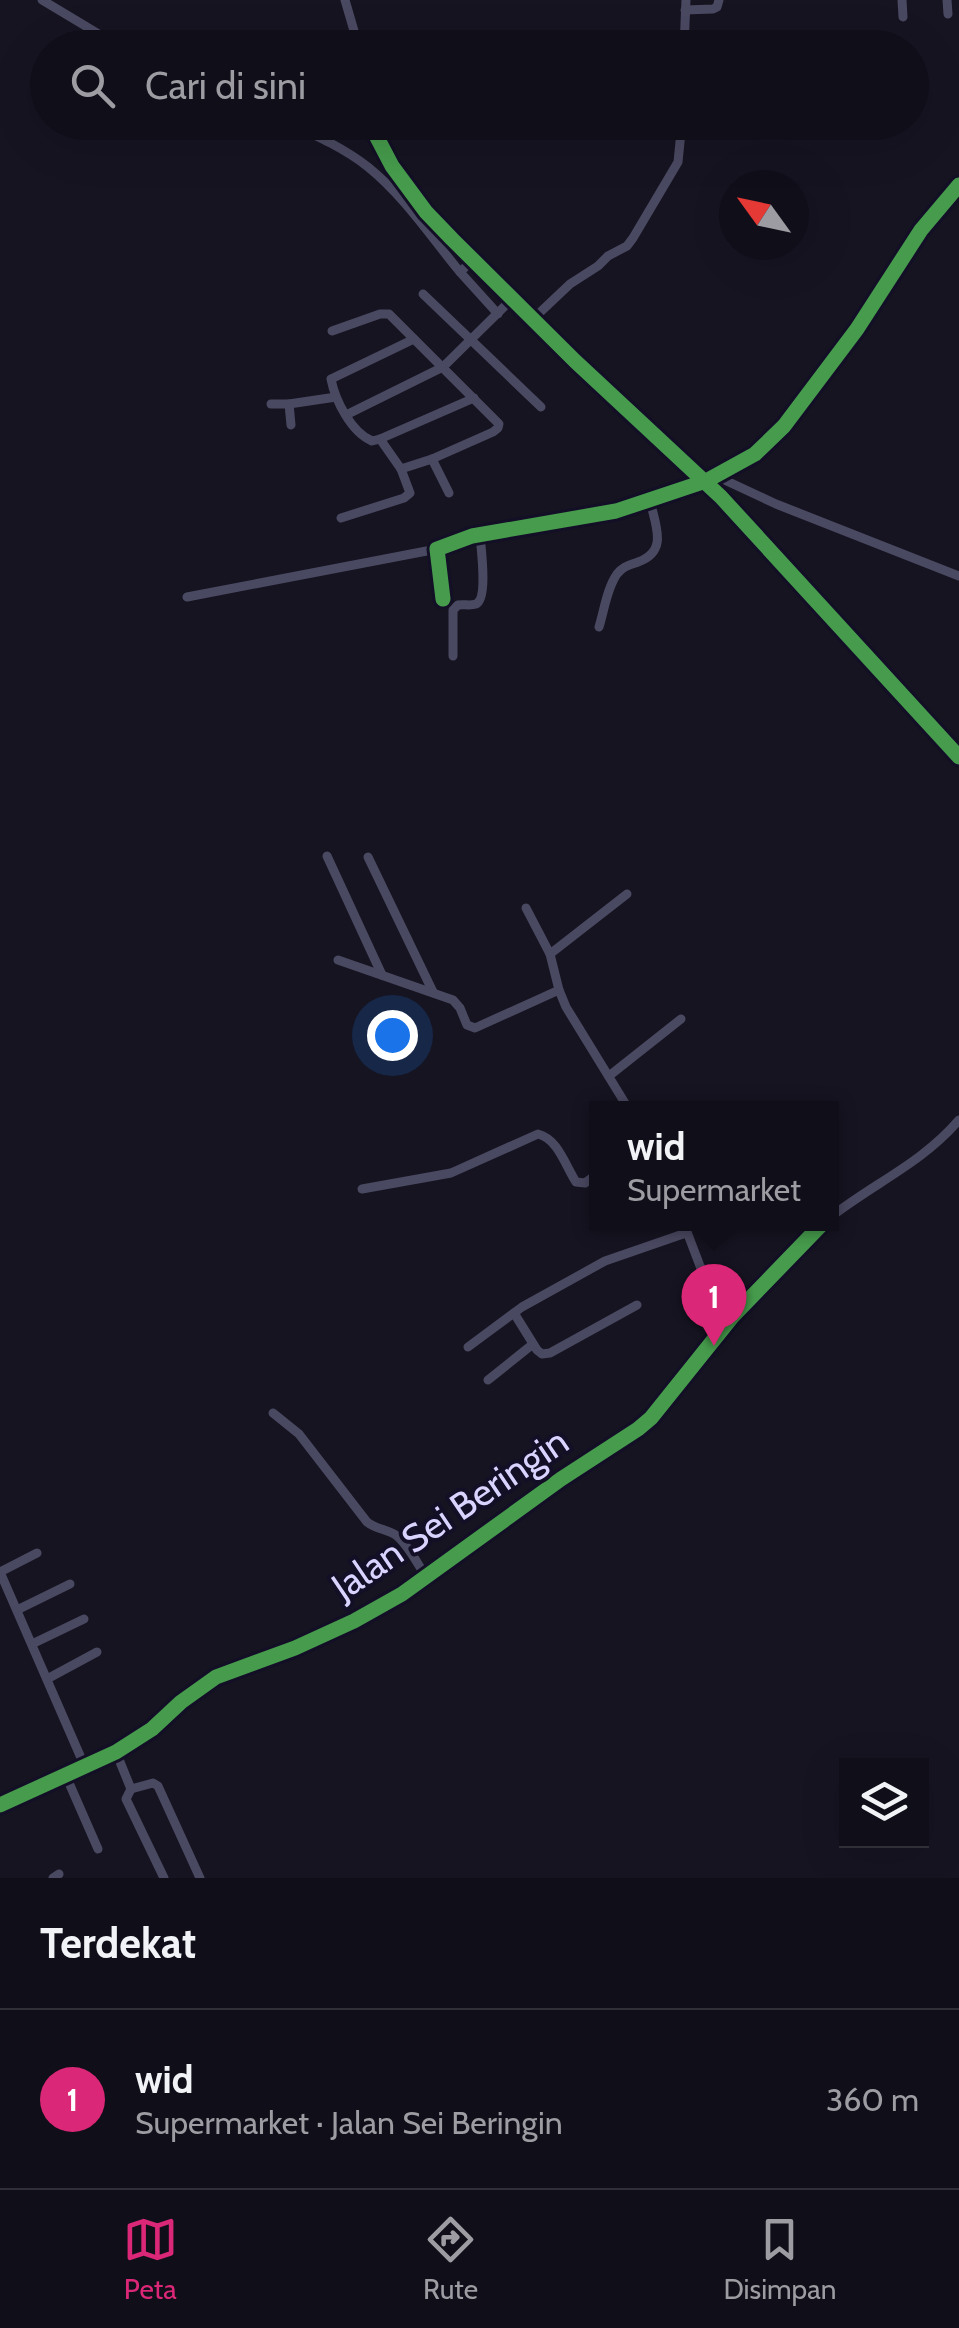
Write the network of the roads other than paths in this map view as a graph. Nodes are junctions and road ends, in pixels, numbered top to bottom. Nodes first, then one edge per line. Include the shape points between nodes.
1 (42, 0) edge
2 (345, 0) edge
3 (719, 0) edge
4 (902, 0) edge
5 (947, 0) edge
6 (686, 5) edge
7 (948, 14) dead end
8 (904, 16) dead end
9 (92, 30) edge
10 (354, 30) edge
11 (685, 30) edge
12 (325, 140) edge
13 (377, 140) edge
14 (680, 140) edge
15 (959, 186) edge
16 (473, 260) junction
17 (460, 272) junction
18 (424, 294) dead end
19 (512, 300) junction
20 (498, 314) junction
21 (533, 319) junction
22 (332, 331) dead end
23 (414, 339) junction
24 (471, 340) junction
25 (443, 367) junction
26 (336, 397) junction
27 (474, 398) junction
28 (271, 404) dead end
29 (289, 404) junction
30 (540, 408) dead end
31 (346, 415) junction
32 (291, 425) dead end
33 (380, 439) junction
34 (432, 458) junction
35 (401, 469) junction
36 (716, 476) junction
37 (706, 481) junction
38 (448, 494) dead end
39 (650, 500) junction
40 (341, 518) dead end
41 (480, 536) junction
42 (437, 548) junction
43 (959, 576) edge
44 (187, 597) dead end
45 (444, 598) dead end
46 (599, 627) dead end
47 (453, 656) dead end
48 (959, 758) edge
49 (327, 856) dead end
50 (368, 857) dead end
51 (627, 894) dead end
52 (526, 908) dead end
53 (550, 954) junction
54 (338, 960) dead end
55 (382, 975) junction
56 (559, 990) junction
57 (433, 992) junction
58 (681, 1020) dead end
59 (608, 1076) junction
60 (624, 1101) edge
61 (959, 1120) edge
62 (589, 1180) edge
63 (362, 1189) dead end
64 (839, 1211) edge
65 (678, 1231) edge
66 (686, 1231) edge
67 (815, 1231) edge
68 (637, 1306) dead end
69 (514, 1313) junction
70 (732, 1317) junction
71 (533, 1344) junction
72 (468, 1348) dead end
73 (488, 1380) dead end
74 (273, 1412) dead end
75 (38, 1554) dead end
76 (427, 1578) junction
77 (70, 1584) dead end
78 (17, 1610) junction
79 (84, 1619) dead end
80 (32, 1644) junction
81 (97, 1652) dead end
82 (47, 1679) junction
83 (116, 1752) junction
84 (86, 1767) junction
85 (66, 1776) junction
86 (131, 1789) junction
87 (0, 1805) edge
88 (98, 1849) dead end
89 (164, 1878) edge
90 (200, 1878) edge

1 - 9 street
2 - 10 street
3 - 6 street via 713,10
4 - 8 street
5 - 7 street
6 - 11 street
12 - 17 street via 378,176
13 - 16 street via 426,212
14 - 21 street via 678,162 634,238
15 - 36 street via 784,426
16 - 17 street
16 - 19 street
17 - 20 street
18 - 24 street
19 - 20 street
19 - 21 street
20 - 24 street
21 - 37 street
22 - 23 street via 385,313
23 - 25 street
23 - 26 street via 332,377
24 - 25 street
24 - 30 street
25 - 27 street
25 - 31 street
26 - 29 street
26 - 31 street
27 - 33 street
27 - 34 street via 498,428
28 - 29 street
29 - 32 street
31 - 33 street via 366,439
33 - 35 street
34 - 35 street
34 - 38 street
35 - 40 street via 408,496
36 - 37 street
36 - 43 street
37 - 39 street
37 - 48 street
39 - 41 street
39 - 46 street via 656,548 619,571
41 - 42 street
41 - 47 street via 482,598 454,610
42 - 44 street
42 - 45 street
49 - 55 street
50 - 57 street
51 - 53 street
52 - 53 street
53 - 56 street
54 - 55 street
55 - 57 street
56 - 57 street via 474,1028 456,1002
56 - 59 street
58 - 59 street
59 - 60 street
61 - 64 street via 926,1154
62 - 63 street via 576,1182 554,1143 538,1134 451,1172
65 - 69 street via 605,1261
66 - 70 street
67 - 70 street, Jalan Sei Beringin
68 - 71 street via 550,1353
69 - 71 street
69 - 72 street
70 - 76 street, Jalan Sei Beringin via 645,1424
71 - 73 street
74 - 76 street via 299,1434 367,1522 400,1539
75 - 78 street via 0,1572
76 - 83 street, Jalan Sei Beringin via 354,1621 216,1676
77 - 78 street
78 - 80 street
79 - 80 street
80 - 82 street
81 - 82 street
82 - 84 street
83 - 84 street, Jalan Sei Beringin
83 - 86 street
84 - 85 street, Jalan Sei Beringin
85 - 87 street, Jalan Sei Beringin
85 - 88 street
86 - 89 street via 126,1799
86 - 90 street via 158,1786

